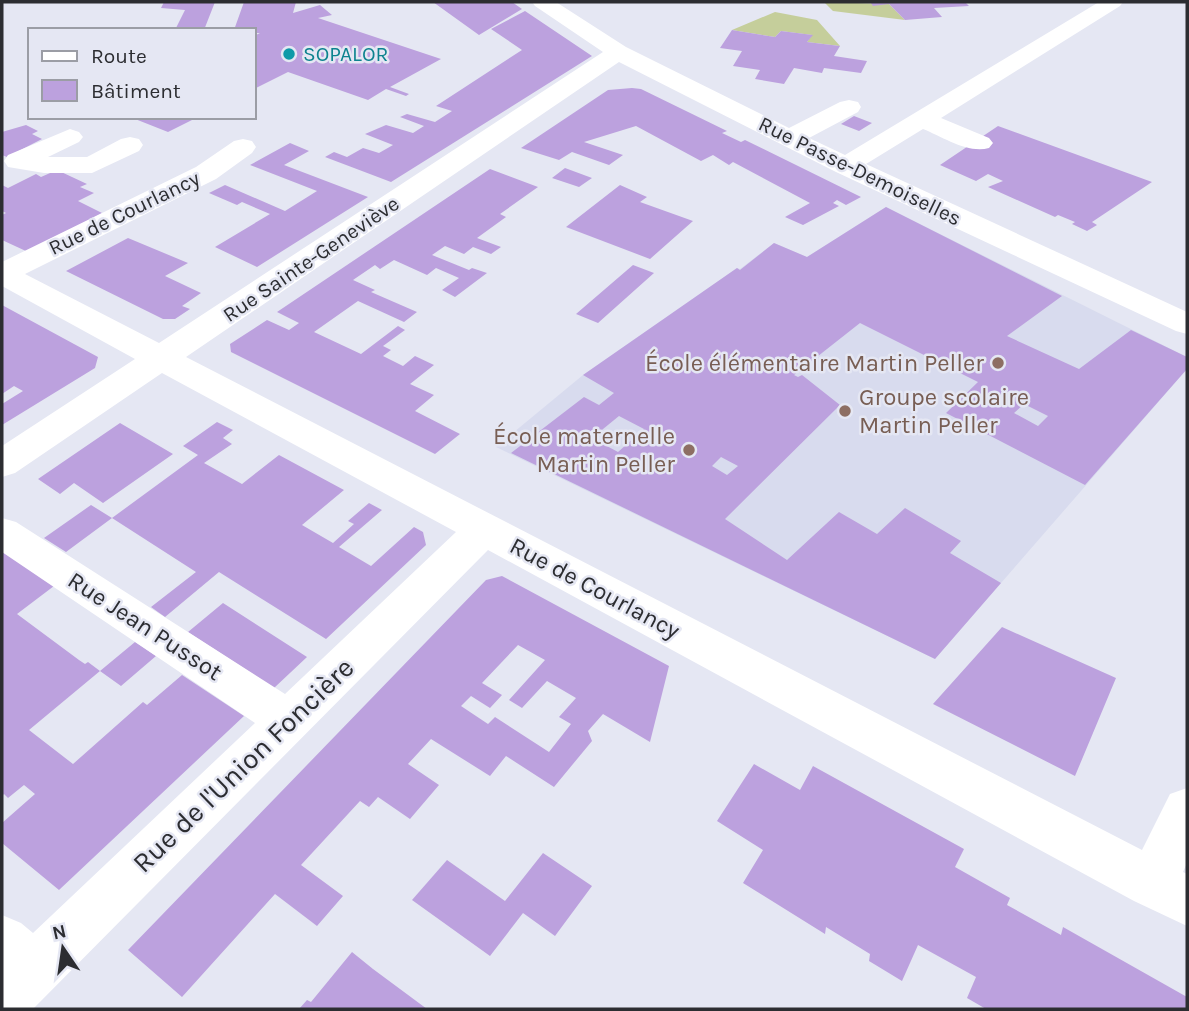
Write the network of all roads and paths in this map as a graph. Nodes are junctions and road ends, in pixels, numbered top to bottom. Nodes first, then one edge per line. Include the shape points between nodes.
1 (542, 2) edge
2 (1104, 3) edge
3 (618, 52) junction
4 (849, 107) dead end
5 (920, 119) junction
6 (70, 137) dead end
7 (790, 138) junction
8 (980, 143) dead end
9 (130, 145) dead end
10 (243, 147) dead end
11 (9, 162) edge
12 (845, 166) junction
13 (2, 274) edge
14 (1187, 324) edge
15 (162, 358) junction
16 (2, 464) edge
17 (484, 529) junction
18 (2, 532) edge
19 (288, 720) junction
20 (1187, 810) edge
21 (1170, 892) edge
22 (12, 971) edge

1 - 3 street, Rue Passe-Demoiselles
2 - 5 street
3 - 7 street, Rue Passe-Demoiselles
3 - 15 street, Rue Sainte-Geneviève
4 - 7 street
5 - 8 street
5 - 12 street
6 - 11 street
7 - 12 street, Rue Passe-Demoiselles
9 - 11 street via 92,165
10 - 13 street, Rue de Courlancy via 206,173
12 - 14 street, Rue Passe-Demoiselles
13 - 15 street, Rue de Courlancy
15 - 16 street, Rue Sainte-Geneviève
15 - 17 street, Rue de Courlancy
17 - 19 street, Rue de l'Union Foncière
17 - 21 street, Rue de Courlancy
18 - 19 street, Rue Jean Pussot
19 - 22 street, Rue de l'Union Foncière
20 - 21 street

